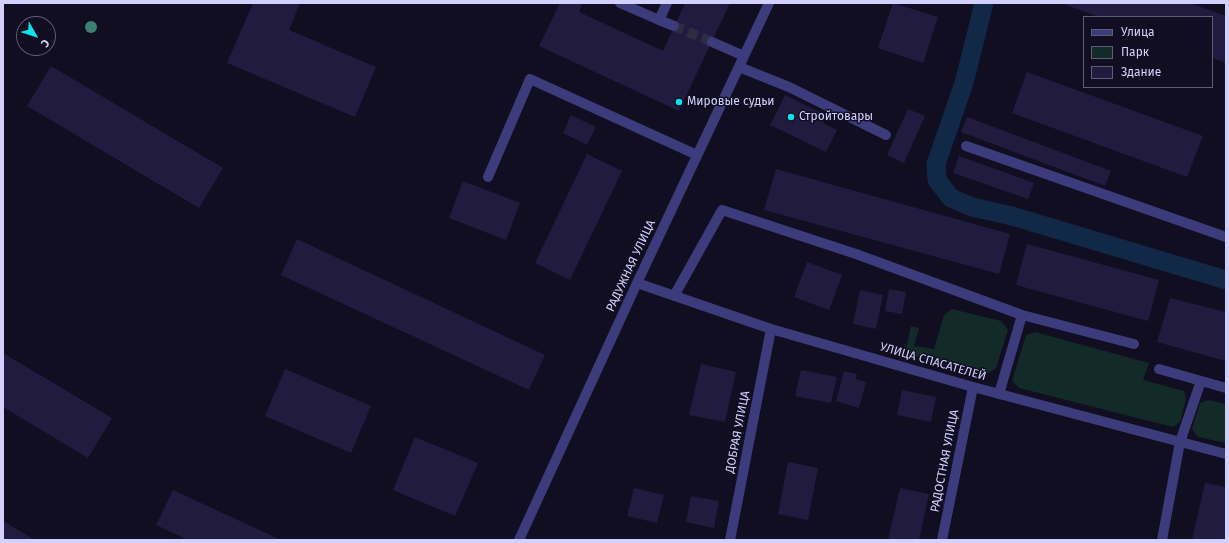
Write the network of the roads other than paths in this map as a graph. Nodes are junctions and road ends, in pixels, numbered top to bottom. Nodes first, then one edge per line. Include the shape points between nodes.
1 (620, 3) edge
2 (666, 3) edge
3 (769, 3) edge
4 (659, 20) junction
5 (674, 26) tunnel mouth
6 (712, 42) tunnel mouth
7 (744, 56) junction
8 (739, 67) junction
9 (886, 135) dead end
10 (966, 146) dead end
11 (697, 155) junction
12 (488, 177) dead end
13 (1226, 237) edge
14 (637, 283) junction
15 (674, 296) junction
16 (1022, 315) junction
17 (771, 329) junction
18 (1134, 344) dead end
19 (1159, 369) dead end
20 (1201, 381) junction
21 (973, 387) junction
22 (1226, 388) edge
23 (999, 394) junction
24 (1180, 442) junction
25 (1226, 454) edge
26 (519, 540) edge
27 (730, 540) edge
28 (942, 540) edge
29 (1162, 540) edge

1 - 4 street
2 - 4 street
3 - 7 street, РАДУЖНАЯ УЛИЦА
4 - 5 street
6 - 7 street
7 - 8 street, РАДУЖНАЯ УЛИЦА
8 - 9 street via 789,87
8 - 11 street, РАДУЖНАЯ УЛИЦА
10 - 13 street
11 - 12 street via 530,79
11 - 14 street, РАДУЖНАЯ УЛИЦА
14 - 15 street, УЛИЦА СПАСАТЕЛЕЙ
14 - 26 street, РАДУЖНАЯ УЛИЦА
15 - 16 street via 722,210 856,254
15 - 17 street, УЛИЦА СПАСАТЕЛЕЙ
16 - 18 street
16 - 23 street
17 - 21 street, УЛИЦА СПАСАТЕЛЕЙ
17 - 27 street, ДОБРАЯ УЛИЦА
19 - 20 street
20 - 22 street
20 - 24 street
21 - 23 street, УЛИЦА СПАСАТЕЛЕЙ
21 - 28 street, РАДОСТНАЯ УЛИЦА
23 - 24 street, УЛИЦА СПАСАТЕЛЕЙ
24 - 25 street, УЛИЦА СПАСАТЕЛЕЙ
24 - 29 street

